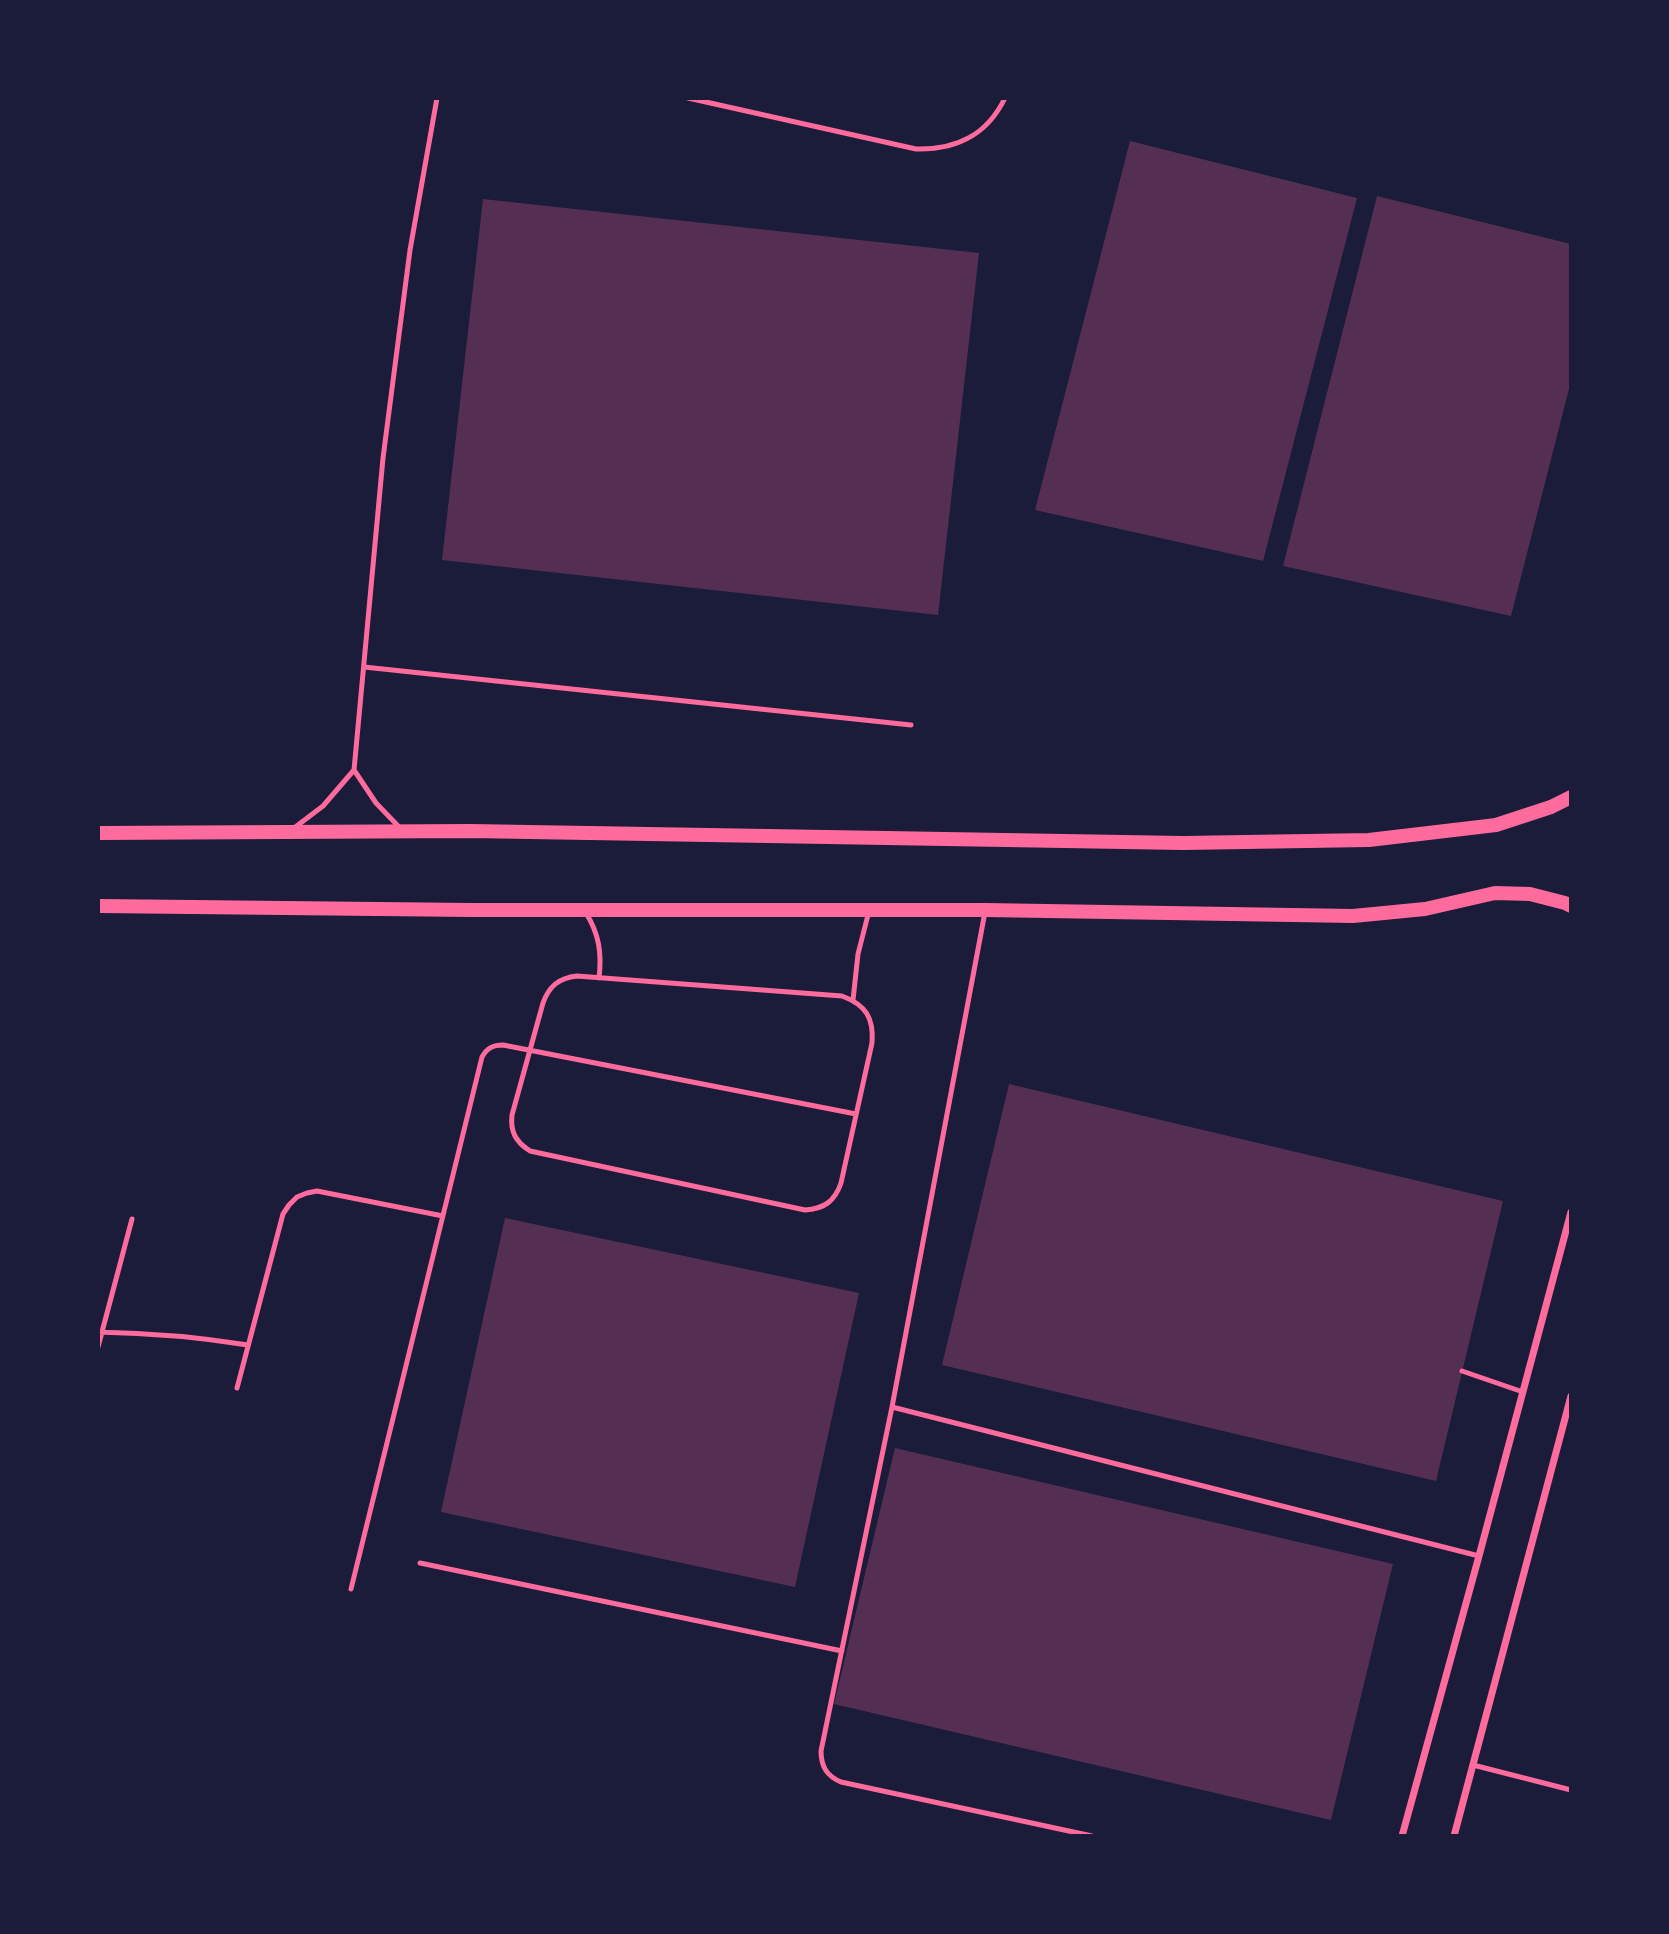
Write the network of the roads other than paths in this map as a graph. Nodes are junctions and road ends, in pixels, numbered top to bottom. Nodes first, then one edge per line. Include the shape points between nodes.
1 (437, 98) edge
2 (688, 98) edge
3 (1005, 98) edge
4 (363, 667) junction
5 (911, 725) dead end
6 (354, 770) junction
7 (1571, 797) edge
8 (404, 831) junction
9 (98, 833) edge
10 (285, 833) junction
11 (98, 906) edge
12 (1571, 906) edge
13 (584, 910) junction
14 (870, 910) junction
15 (985, 910) junction
16 (599, 978) junction
17 (853, 1000) junction
18 (530, 1050) junction
19 (856, 1114) junction
20 (1571, 1212) edge
21 (443, 1216) junction
22 (132, 1219) dead end
23 (100, 1332) edge
24 (248, 1345) junction
25 (98, 1348) edge
26 (1462, 1371) dead end
27 (237, 1388) dead end
28 (1523, 1392) junction
29 (1571, 1396) edge
30 (892, 1406) junction
31 (1568, 1416) edge
32 (1479, 1556) junction
33 (420, 1563) dead end
34 (351, 1589) dead end
35 (842, 1651) junction
36 (1473, 1765) junction
37 (1571, 1790) edge
38 (1092, 1836) edge
39 (1402, 1836) edge
40 (1454, 1836) edge

1 - 4 lane via 410,250
2 - 3 lane via 934,150 953,146 984,128
4 - 5 lane
4 - 6 lane
6 - 8 lane via 376,803
6 - 10 lane via 323,806
7 - 8 main road via 1496,825 1369,840 1183,843
8 - 10 main road
9 - 10 main road
11 - 13 main road
12 - 15 main road via 1530,894 1495,893 1425,909 1353,916
13 - 14 main road
13 - 16 lane via 597,935
14 - 15 main road
14 - 17 lane via 858,954
15 - 30 lane
16 - 17 lane
16 - 18 lane via 569,977 553,986 543,1003
17 - 19 lane via 870,1018 873,1031
18 - 19 lane
18 - 19 lane via 511,1123 516,1139 530,1151 805,1210 824,1206 838,1192
18 - 21 lane via 497,1045 482,1057
20 - 28 street
21 - 24 lane via 328,1192 297,1197 284,1214
21 - 34 lane
22 - 23 lane
23 - 24 lane via 199,1337
23 - 25 lane
24 - 27 lane
26 - 28 lane
28 - 32 street
29 - 31 street
30 - 32 lane
30 - 35 lane
31 - 36 street
32 - 39 street
33 - 35 lane
35 - 38 lane via 821,1751 825,1771 832,1778
36 - 37 lane
36 - 40 street

